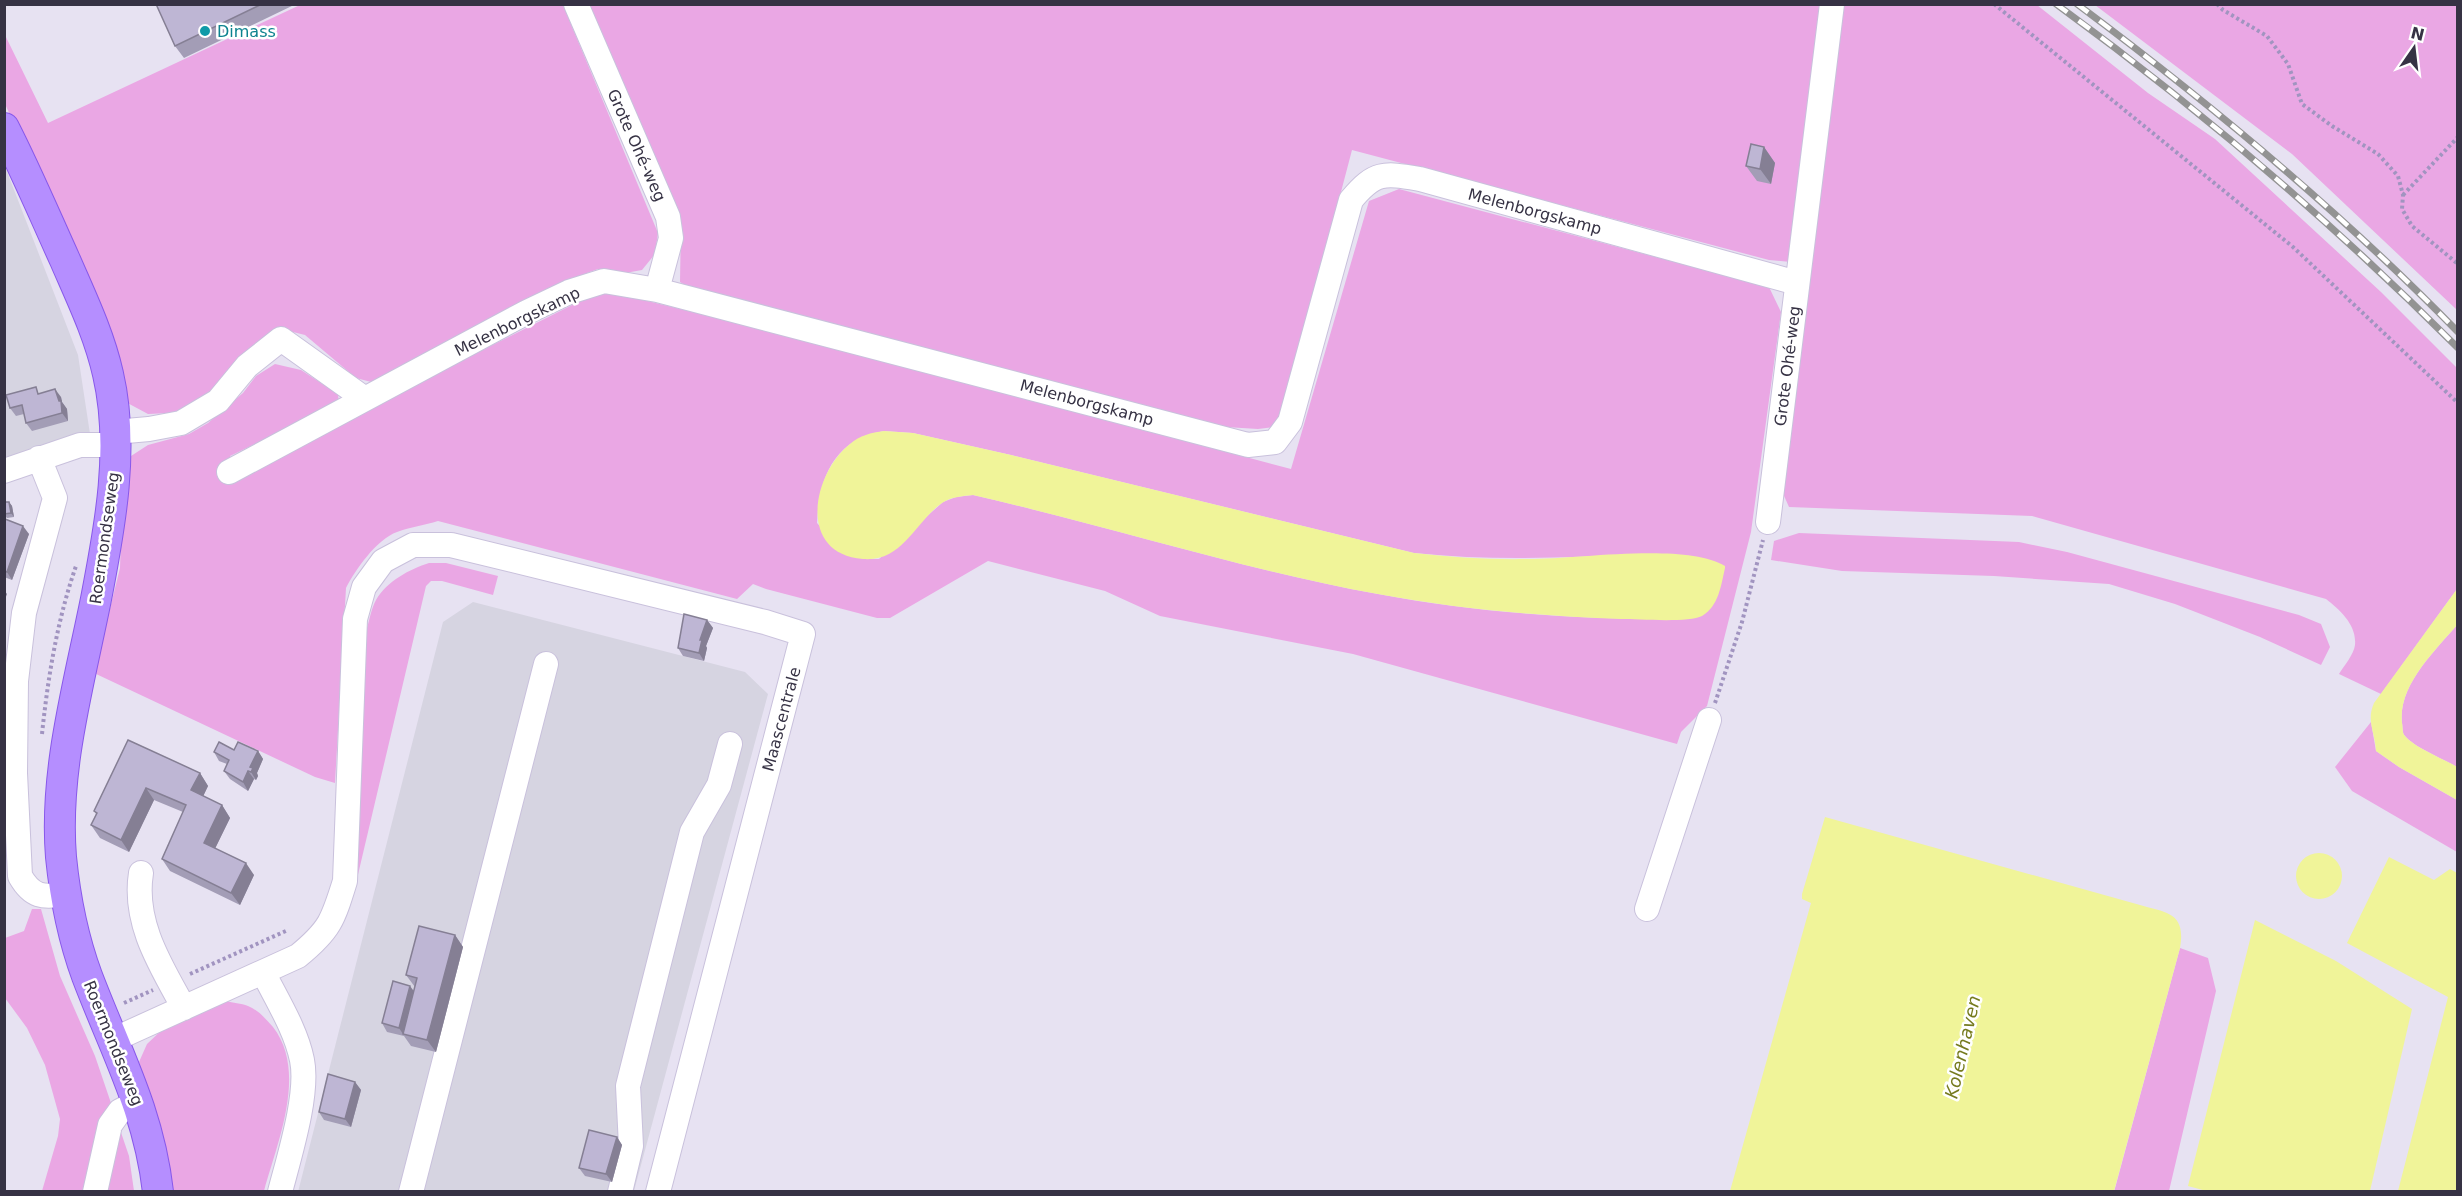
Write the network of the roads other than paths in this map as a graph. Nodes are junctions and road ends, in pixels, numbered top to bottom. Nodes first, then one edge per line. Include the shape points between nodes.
1 (576, 4) edge
2 (1832, 4) edge
3 (4, 128) edge
4 (1797, 283) junction
5 (657, 290) junction
6 (365, 399) junction
7 (115, 438) junction
8 (39, 458) junction
9 (4, 471) edge
10 (229, 472) dead end
11 (1768, 522) road end
12 (546, 664) dead end
13 (1709, 720) road end
14 (730, 744) dead end
15 (141, 873) dead end
16 (65, 894) junction
17 (1647, 909) dead end
18 (263, 972) junction
19 (184, 1008) junction
20 (115, 1040) junction
21 (138, 1102) junction
22 (95, 1191) edge
23 (158, 1191) edge
24 (280, 1191) edge
25 (411, 1191) edge
26 (620, 1191) edge
27 (658, 1191) edge

1 - 5 street, Grote Ohé-weg via 668,217 671,238
2 - 4 street, Grote Ohé-weg
3 - 7 main road, Roermondseweg via 92,320 108,374
4 - 5 street, Melenborgskamp via 1420,179 1389,174 1365,182 1351,200 1290,422 1275,442 1248,444
4 - 11 street, Grote Ohé-weg
5 - 6 street, Melenborgskamp via 604,281 568,292
6 - 7 street via 280,339 247,366 218,401 181,423
6 - 10 street, Melenborgskamp
7 - 8 street
7 - 16 main road, Roermondseweg via 108,526 62,782 59,818
8 - 9 street
8 - 16 street via 54,498 24,613 16,681 20,876 27,889 46,898
12 - 25 street
13 - 17 street
14 - 26 street via 718,785 692,832 628,1086 631,1146
15 - 19 street via 138,894 142,924
16 - 20 main road, Roermondseweg via 87,975
18 - 19 street
18 - 24 street via 302,1060 303,1086
18 - 27 street, Maascentrale via 298,956 321,937 336,912 345,881 355,619 364,587 383,561 413,546 450,546 803,634
19 - 20 street
20 - 21 main road, Roermondseweg
21 - 22 street via 120,1111 110,1125
21 - 23 main road, Roermondseweg

